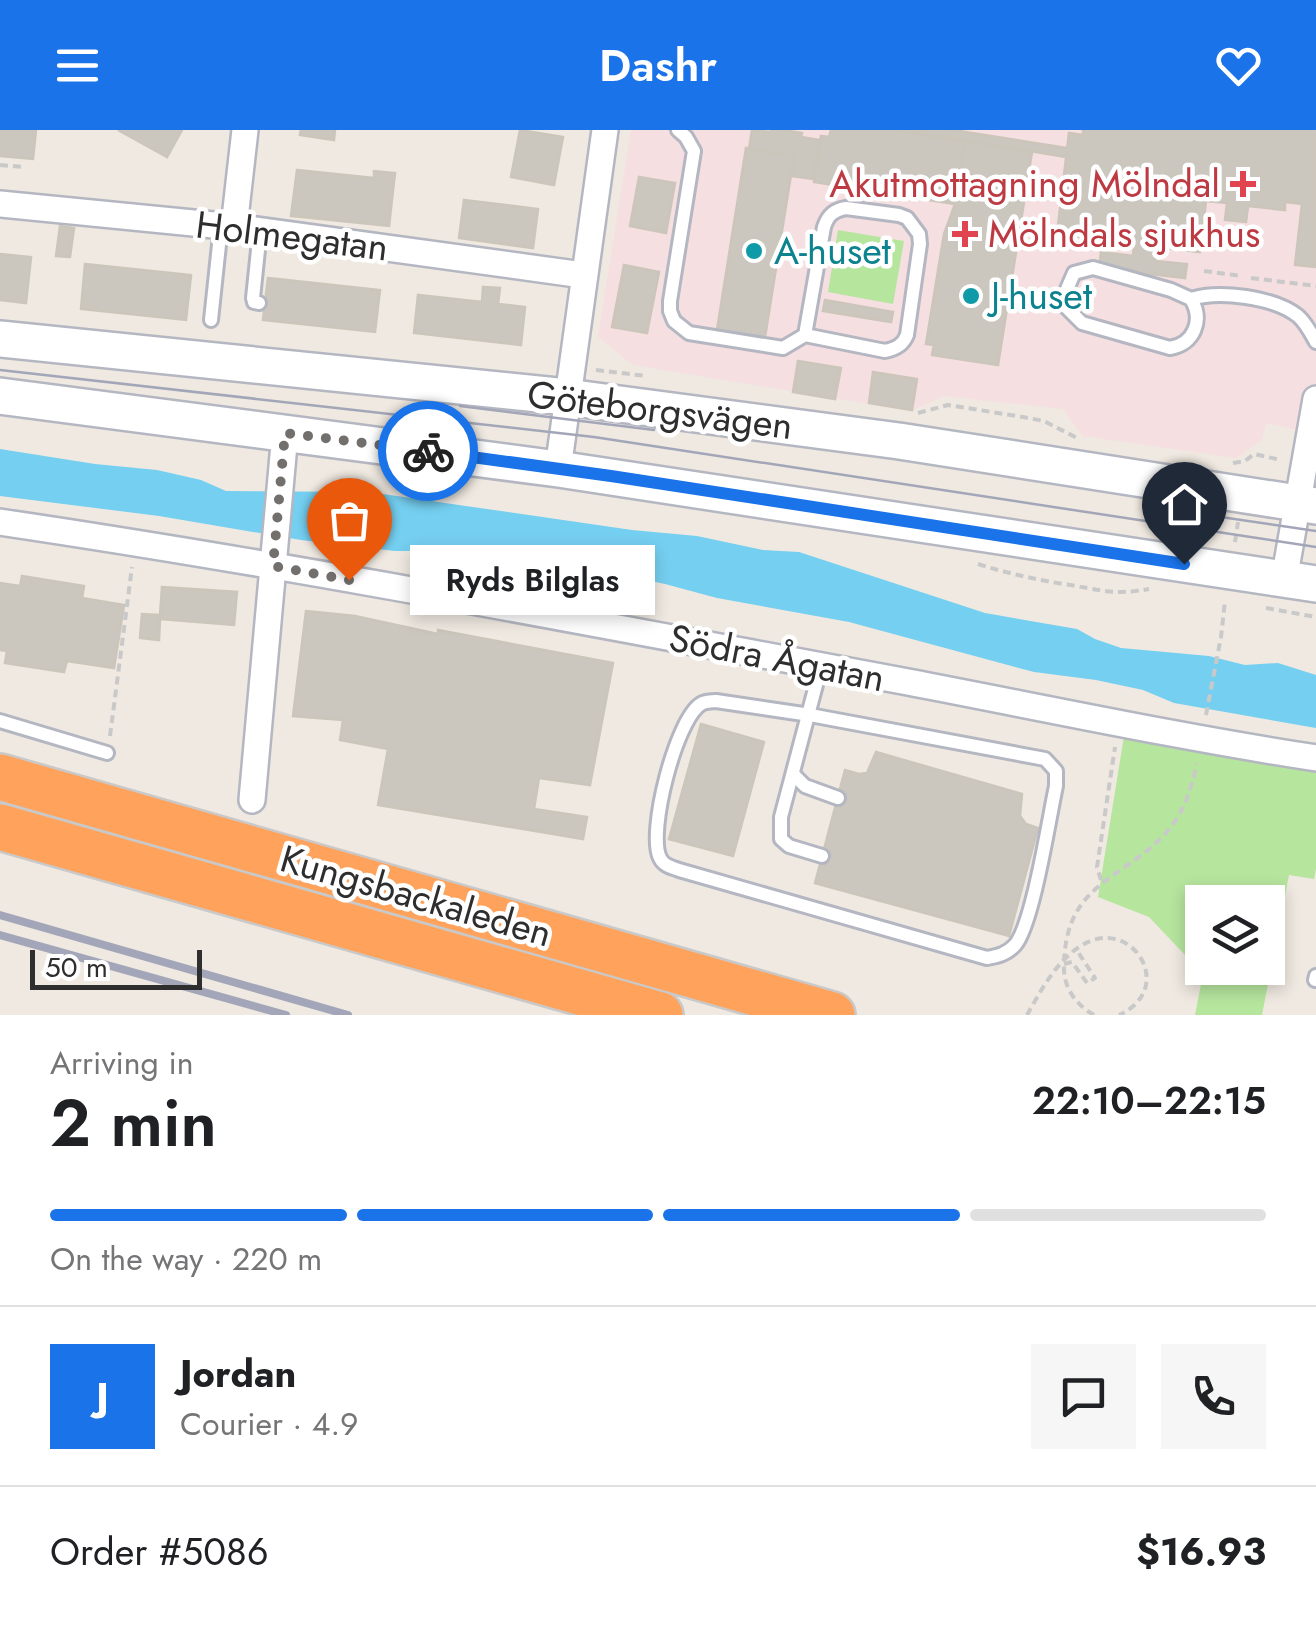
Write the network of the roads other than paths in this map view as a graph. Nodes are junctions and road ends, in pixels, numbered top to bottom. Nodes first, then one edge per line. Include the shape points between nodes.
1 (246, 130) edge
2 (605, 130) edge
3 (678, 130) edge
4 (0, 204) edge
5 (239, 228) junction
6 (584, 275) junction
7 (1192, 300) junction
8 (259, 303) dead end
9 (211, 320) dead end
10 (805, 336) junction
11 (0, 339) edge
12 (1316, 342) edge
13 (0, 396) edge
14 (567, 396) junction
15 (1316, 400) edge
16 (285, 433) junction
17 (558, 469) junction
18 (1307, 504) edge
19 (0, 522) edge
20 (274, 558) junction
21 (1300, 582) edge
22 (821, 666) junction
23 (810, 715) junction
24 (0, 721) edge
25 (107, 752) road end
26 (1316, 758) edge
27 (793, 774) junction
28 (0, 776) edge
29 (838, 798) dead end
30 (252, 800) dead end
31 (0, 827) edge
32 (822, 856) dead end
33 (660, 1015) edge
34 (832, 1015) edge

1 - 5 street
2 - 6 street
3 - 10 lane via 694,151 670,301 674,321 689,334 783,348
4 - 5 street, Holmegatan
5 - 6 street, Holmegatan
5 - 8 lane via 252,298
5 - 9 lane
6 - 14 street
7 - 7 lane via 1093,268 1074,273 1064,296 1082,323 1170,348 1190,340 1197,319
7 - 12 lane via 1218,294 1263,301 1297,316
10 - 10 lane via 886,351 904,341 920,244 907,218 846,208 828,216
11 - 14 main road, Göteborgsvägen
13 - 16 main road, Göteborgsvägen
14 - 17 street
14 - 18 main road, Göteborgsvägen via 625,388 899,441 1244,478
15 - 18 street
16 - 17 main road, Göteborgsvägen
16 - 20 street
17 - 21 main road, Göteborgsvägen
18 - 21 street
19 - 20 street, Södra Ågatan
20 - 22 street, Södra Ågatan
20 - 30 street
22 - 23 lane
22 - 26 street, Södra Ågatan via 1119,722 1204,731
23 - 23 lane via 716,701 690,715 659,809 656,838 665,864 987,958 1013,948 1029,909 1056,786 1056,771 1046,758
23 - 27 lane
24 - 25 lane
27 - 29 lane
27 - 32 lane via 780,839
28 - 34 highway, Kungsbackaleden
31 - 33 highway, Kungsbackaleden

